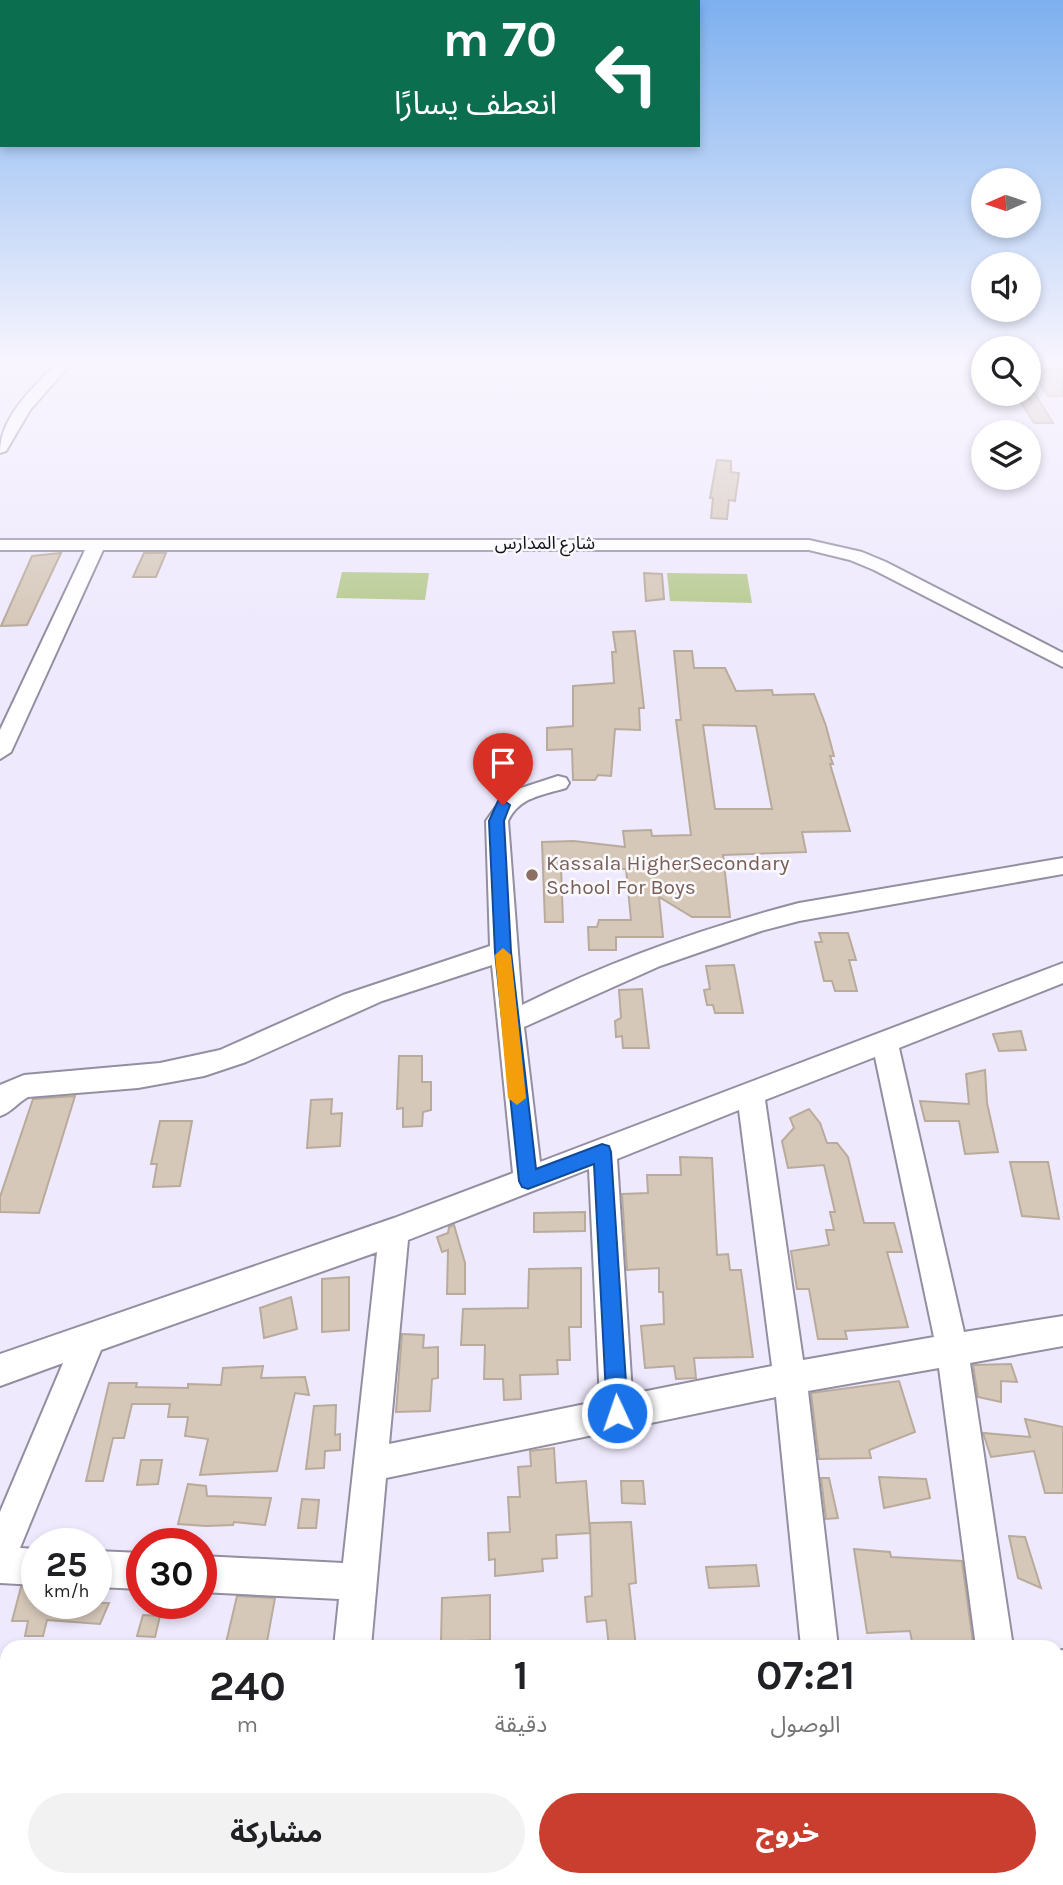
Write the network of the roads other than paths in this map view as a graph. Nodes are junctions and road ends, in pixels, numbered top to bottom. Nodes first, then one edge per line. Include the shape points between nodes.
1 (97, 544) junction
2 (0, 545) edge
3 (1063, 661) edge
4 (0, 751) edge
5 (558, 783) dead end
6 (1063, 866) edge
7 (503, 952) junction
8 (1063, 973) edge
9 (510, 1022) junction
10 (885, 1043) junction
11 (751, 1095) junction
12 (0, 1104) edge
13 (602, 1152) junction
14 (528, 1181) junction
15 (394, 1232) junction
16 (1063, 1331) edge
17 (90, 1338) junction
18 (952, 1348) junction
19 (0, 1370) edge
20 (790, 1378) junction
21 (617, 1413) junction
22 (372, 1464) junction
23 (0, 1554) edge
24 (0, 1565) edge
25 (21, 1566) edge
26 (217, 1575) edge
27 (359, 1582) junction
28 (353, 1640) edge
29 (819, 1640) edge
30 (994, 1640) edge

1 - 2 street, شارع المدارس
1 - 3 street, شارع المدارس via 809,545 880,566
1 - 4 street
5 - 7 street via 514,798 503,805 497,821
6 - 9 street via 757,922 636,964
7 - 9 street
7 - 12 street via 331,1011 201,1066 24,1086
8 - 10 street
9 - 14 street
10 - 11 street
10 - 18 street
11 - 13 street
11 - 20 street
13 - 14 street
13 - 21 street
14 - 15 street
15 - 17 street
15 - 22 street
16 - 18 street
17 - 19 street
17 - 23 street
18 - 20 street
18 - 30 street
20 - 21 street
20 - 29 street
21 - 22 street
22 - 27 street
24 - 25 street
26 - 27 street
27 - 28 street

